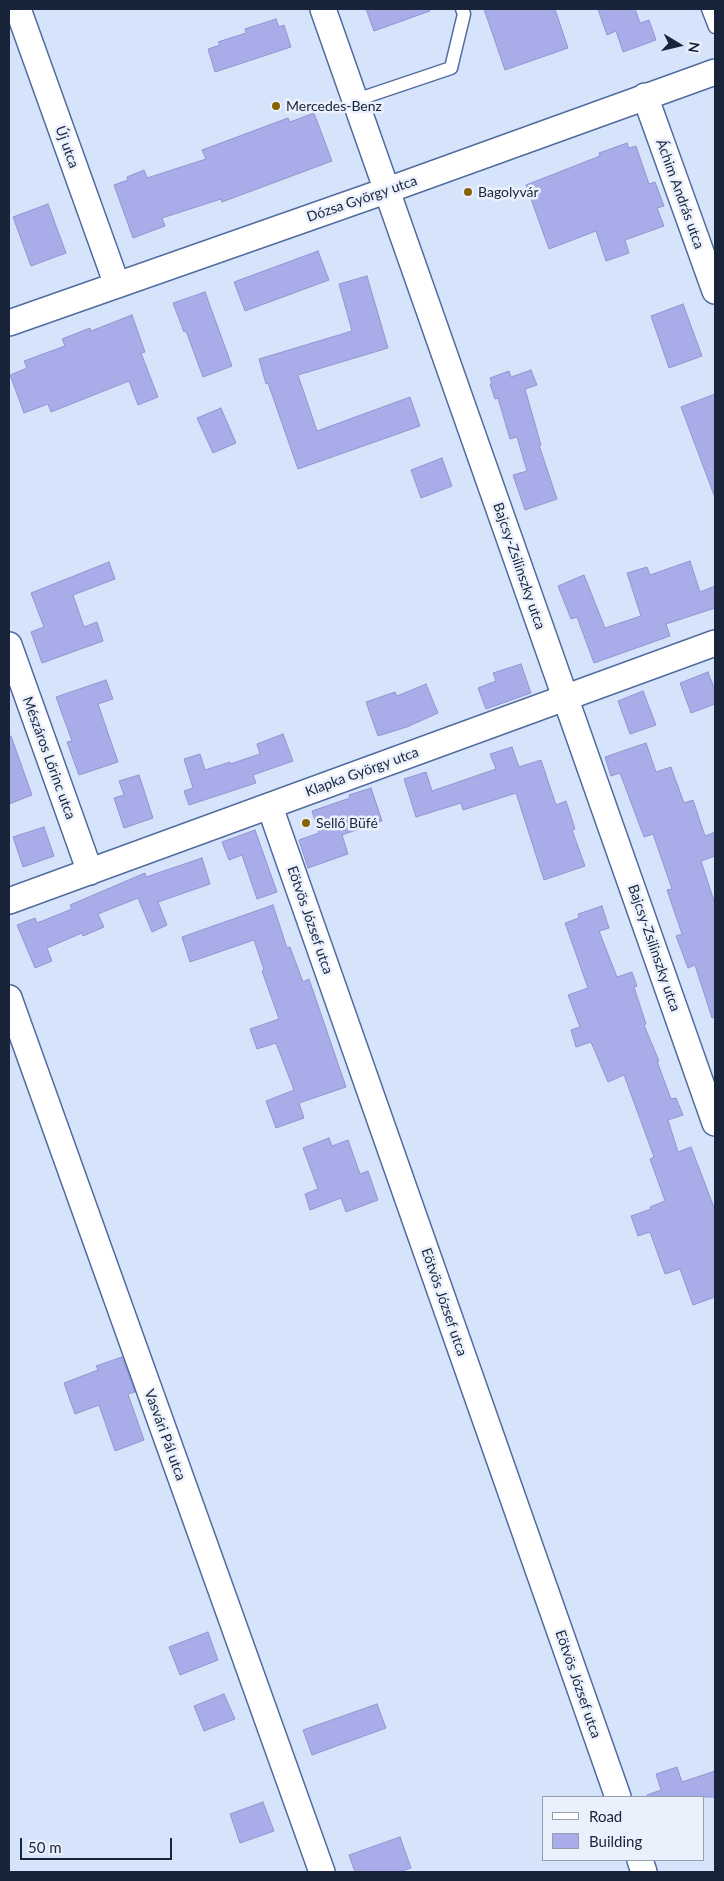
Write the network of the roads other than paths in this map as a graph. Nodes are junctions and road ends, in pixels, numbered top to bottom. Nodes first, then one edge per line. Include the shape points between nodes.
1 (18, 9) edge
2 (323, 9) edge
3 (462, 9) edge
4 (708, 9) edge
5 (715, 28) edge
6 (715, 72) edge
7 (645, 96) junction
8 (356, 100) junction
9 (388, 190) junction
10 (117, 284) junction
11 (715, 291) edge
12 (9, 323) edge
13 (715, 643) edge
14 (9, 645) edge
15 (566, 697) junction
16 (270, 807) junction
17 (90, 872) junction
18 (9, 901) edge
19 (9, 998) edge
20 (715, 1123) edge
21 (618, 1796) edge
22 (322, 1872) edge

1 - 10 street, Új utca
2 - 8 street, Bajcsy-Zsilinszky utca
3 - 8 lane via 464,14 450,68
4 - 5 lane
6 - 7 street, Dózsa György utca
7 - 9 street, Dózsa György utca
7 - 11 street, Áchim András utca
8 - 9 street, Bajcsy-Zsilinszky utca
9 - 10 street, Dózsa György utca
9 - 15 street, Bajcsy-Zsilinszky utca
10 - 12 street, Dózsa György utca
13 - 15 street, Klapka György utca
14 - 17 street, Mészáros Lőrinc utca
15 - 16 street, Klapka György utca
15 - 20 street, Bajcsy-Zsilinszky utca
16 - 17 street, Klapka György utca
16 - 21 street, Eötvös József utca
17 - 18 street, Klapka György utca
19 - 22 street, Vasvári Pál utca

